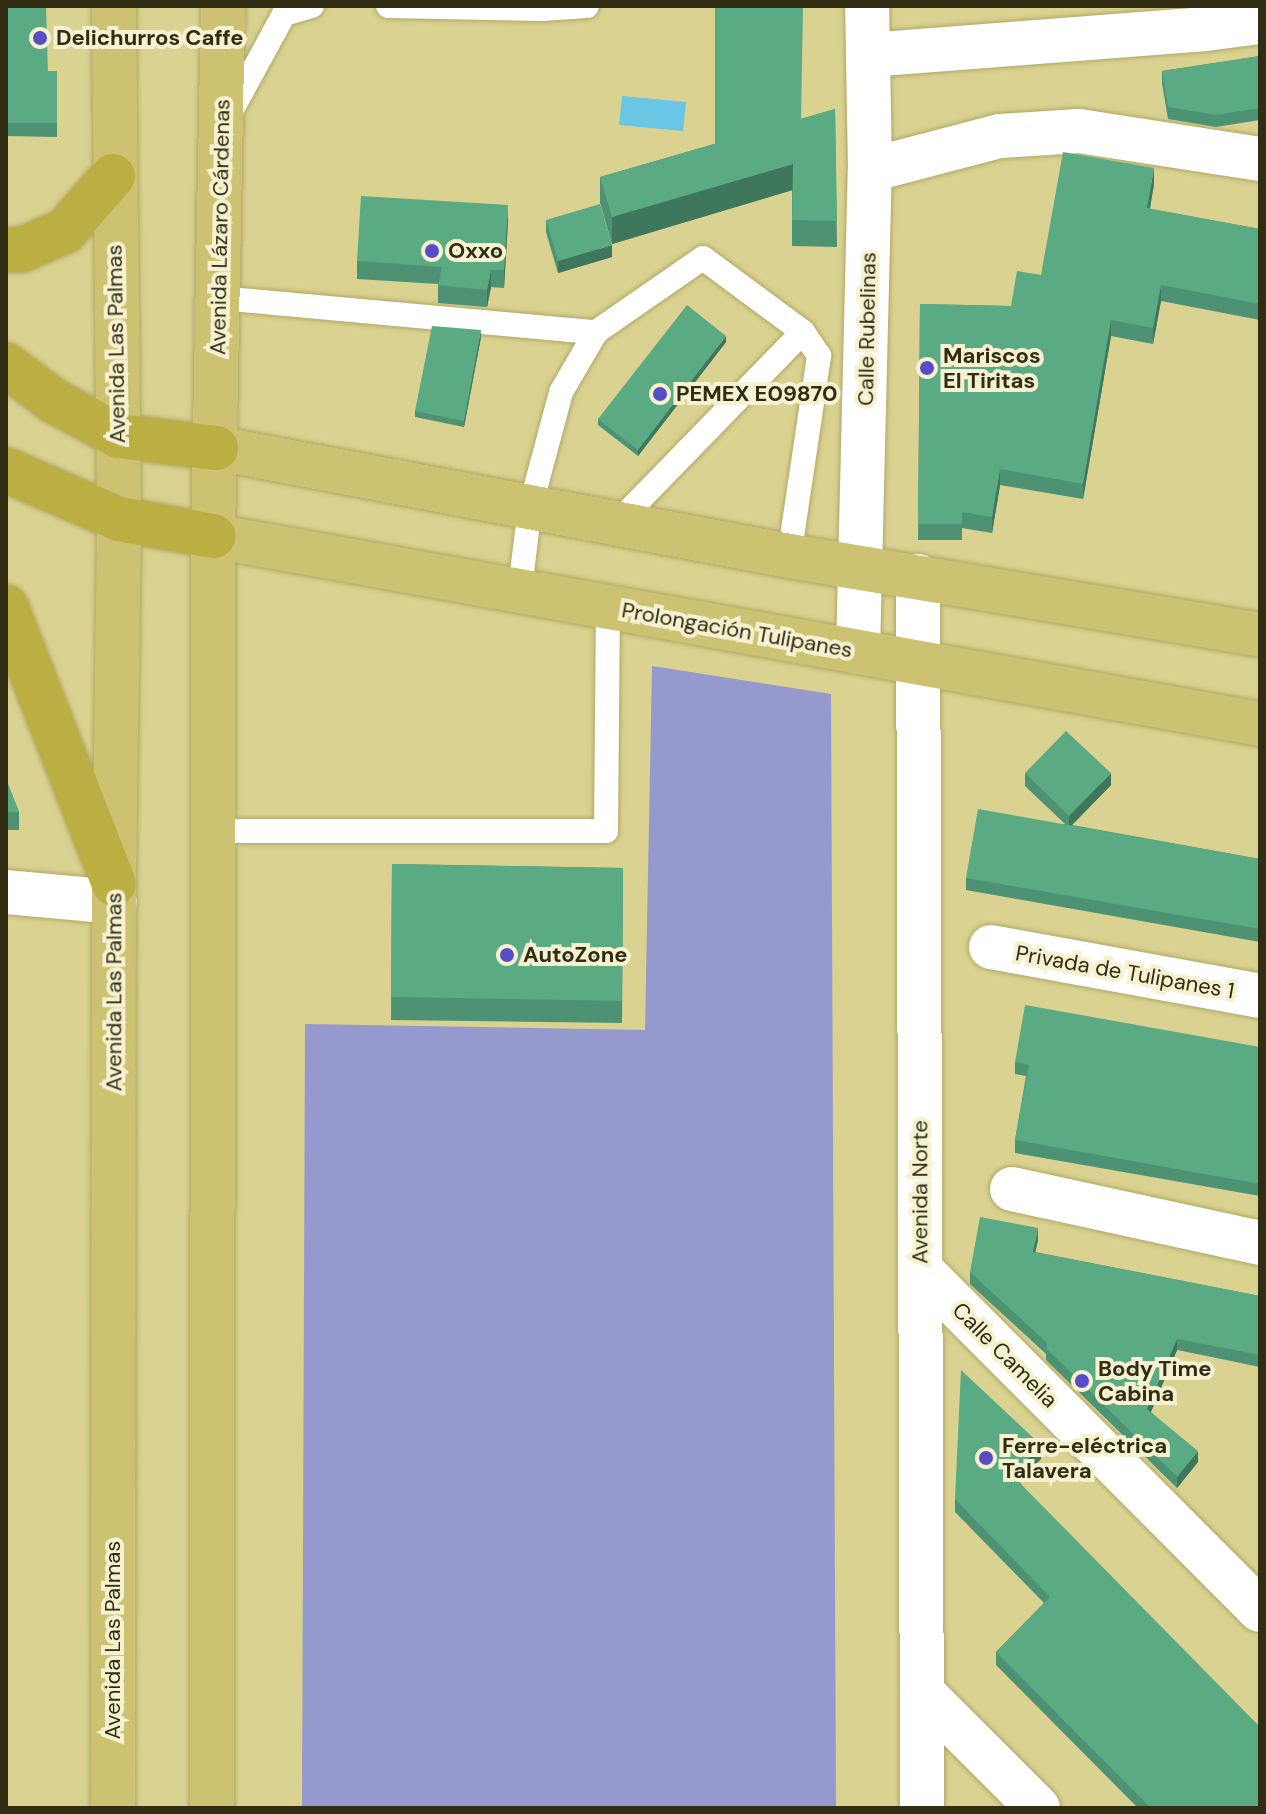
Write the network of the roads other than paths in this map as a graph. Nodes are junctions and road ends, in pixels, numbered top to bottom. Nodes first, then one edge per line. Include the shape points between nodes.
1 (114, 6) edge
2 (223, 6) edge
3 (312, 6) edge
4 (388, 6) edge
5 (587, 6) edge
6 (867, 6) edge
7 (413, 7) edge
8 (1260, 22) edge
9 (868, 55) junction
10 (222, 128) junction
11 (1260, 159) edge
12 (870, 170) junction
13 (113, 176) junction
14 (6, 250) edge
15 (219, 298) junction
16 (596, 332) junction
17 (803, 332) junction
18 (6, 365) edge
19 (119, 436) junction
20 (216, 448) junction
21 (6, 470) edge
22 (530, 508) junction
23 (119, 519) junction
24 (616, 524) junction
25 (213, 536) junction
26 (789, 556) junction
27 (862, 568) junction
28 (918, 576) junction
29 (520, 588) junction
30 (6, 607) edge
31 (608, 607) junction
32 (1260, 635) edge
33 (858, 652) junction
34 (919, 664) junction
35 (1260, 724) edge
36 (212, 831) junction
37 (6, 892) edge
38 (114, 893) junction
39 (991, 947) dead end
40 (1260, 996) edge
41 (1012, 1189) dead end
42 (1260, 1243) edge
43 (921, 1270) junction
44 (1260, 1610) edge
45 (922, 1692) junction
46 (113, 1808) edge
47 (212, 1808) edge
48 (922, 1808) edge
49 (1038, 1808) edge

1 - 13 main road
2 - 10 main road, Avenida Lázaro Cárdenas
3 - 10 lane via 284,14
4 - 7 lane
5 - 7 lane
6 - 9 street, Calle Rubelinas
8 - 9 street
9 - 12 street, Calle Rubelinas
10 - 15 main road, Avenida Lázaro Cárdenas
11 - 12 street via 1079,131 1000,136
12 - 27 street, Calle Rubelinas
13 - 14 highway via 65,231 21,250
13 - 19 main road, Avenida Las Palmas
15 - 16 lane
15 - 20 main road, Avenida Lázaro Cárdenas
16 - 17 lane via 703,258
16 - 22 lane via 561,392
17 - 24 lane
17 - 26 lane via 819,356
18 - 19 highway via 54,401
19 - 20 highway
19 - 23 main road, Avenida Las Palmas
20 - 22 main road
20 - 25 main road
21 - 23 highway
22 - 24 main road
22 - 29 lane
23 - 25 highway
23 - 38 main road, Avenida Las Palmas
24 - 26 main road
25 - 29 main road, Prolongación Tulipanes
25 - 36 main road
26 - 27 main road
27 - 28 main road
27 - 33 street, Calle Rubelinas
28 - 32 main road
28 - 34 street, Avenida Norte
29 - 31 main road, Prolongación Tulipanes
30 - 38 highway
31 - 33 main road, Prolongación Tulipanes
31 - 36 lane via 606,831
33 - 34 main road, Prolongación Tulipanes
34 - 35 main road, Prolongación Tulipanes
34 - 43 street, Avenida Norte
36 - 47 main road
37 - 38 street
38 - 46 main road, Avenida Las Palmas
39 - 40 street, Privada de Tulipanes 1
41 - 42 street
43 - 44 street, Calle Camelia
43 - 45 street, Avenida Norte
45 - 48 street, Avenida Norte
45 - 49 street

